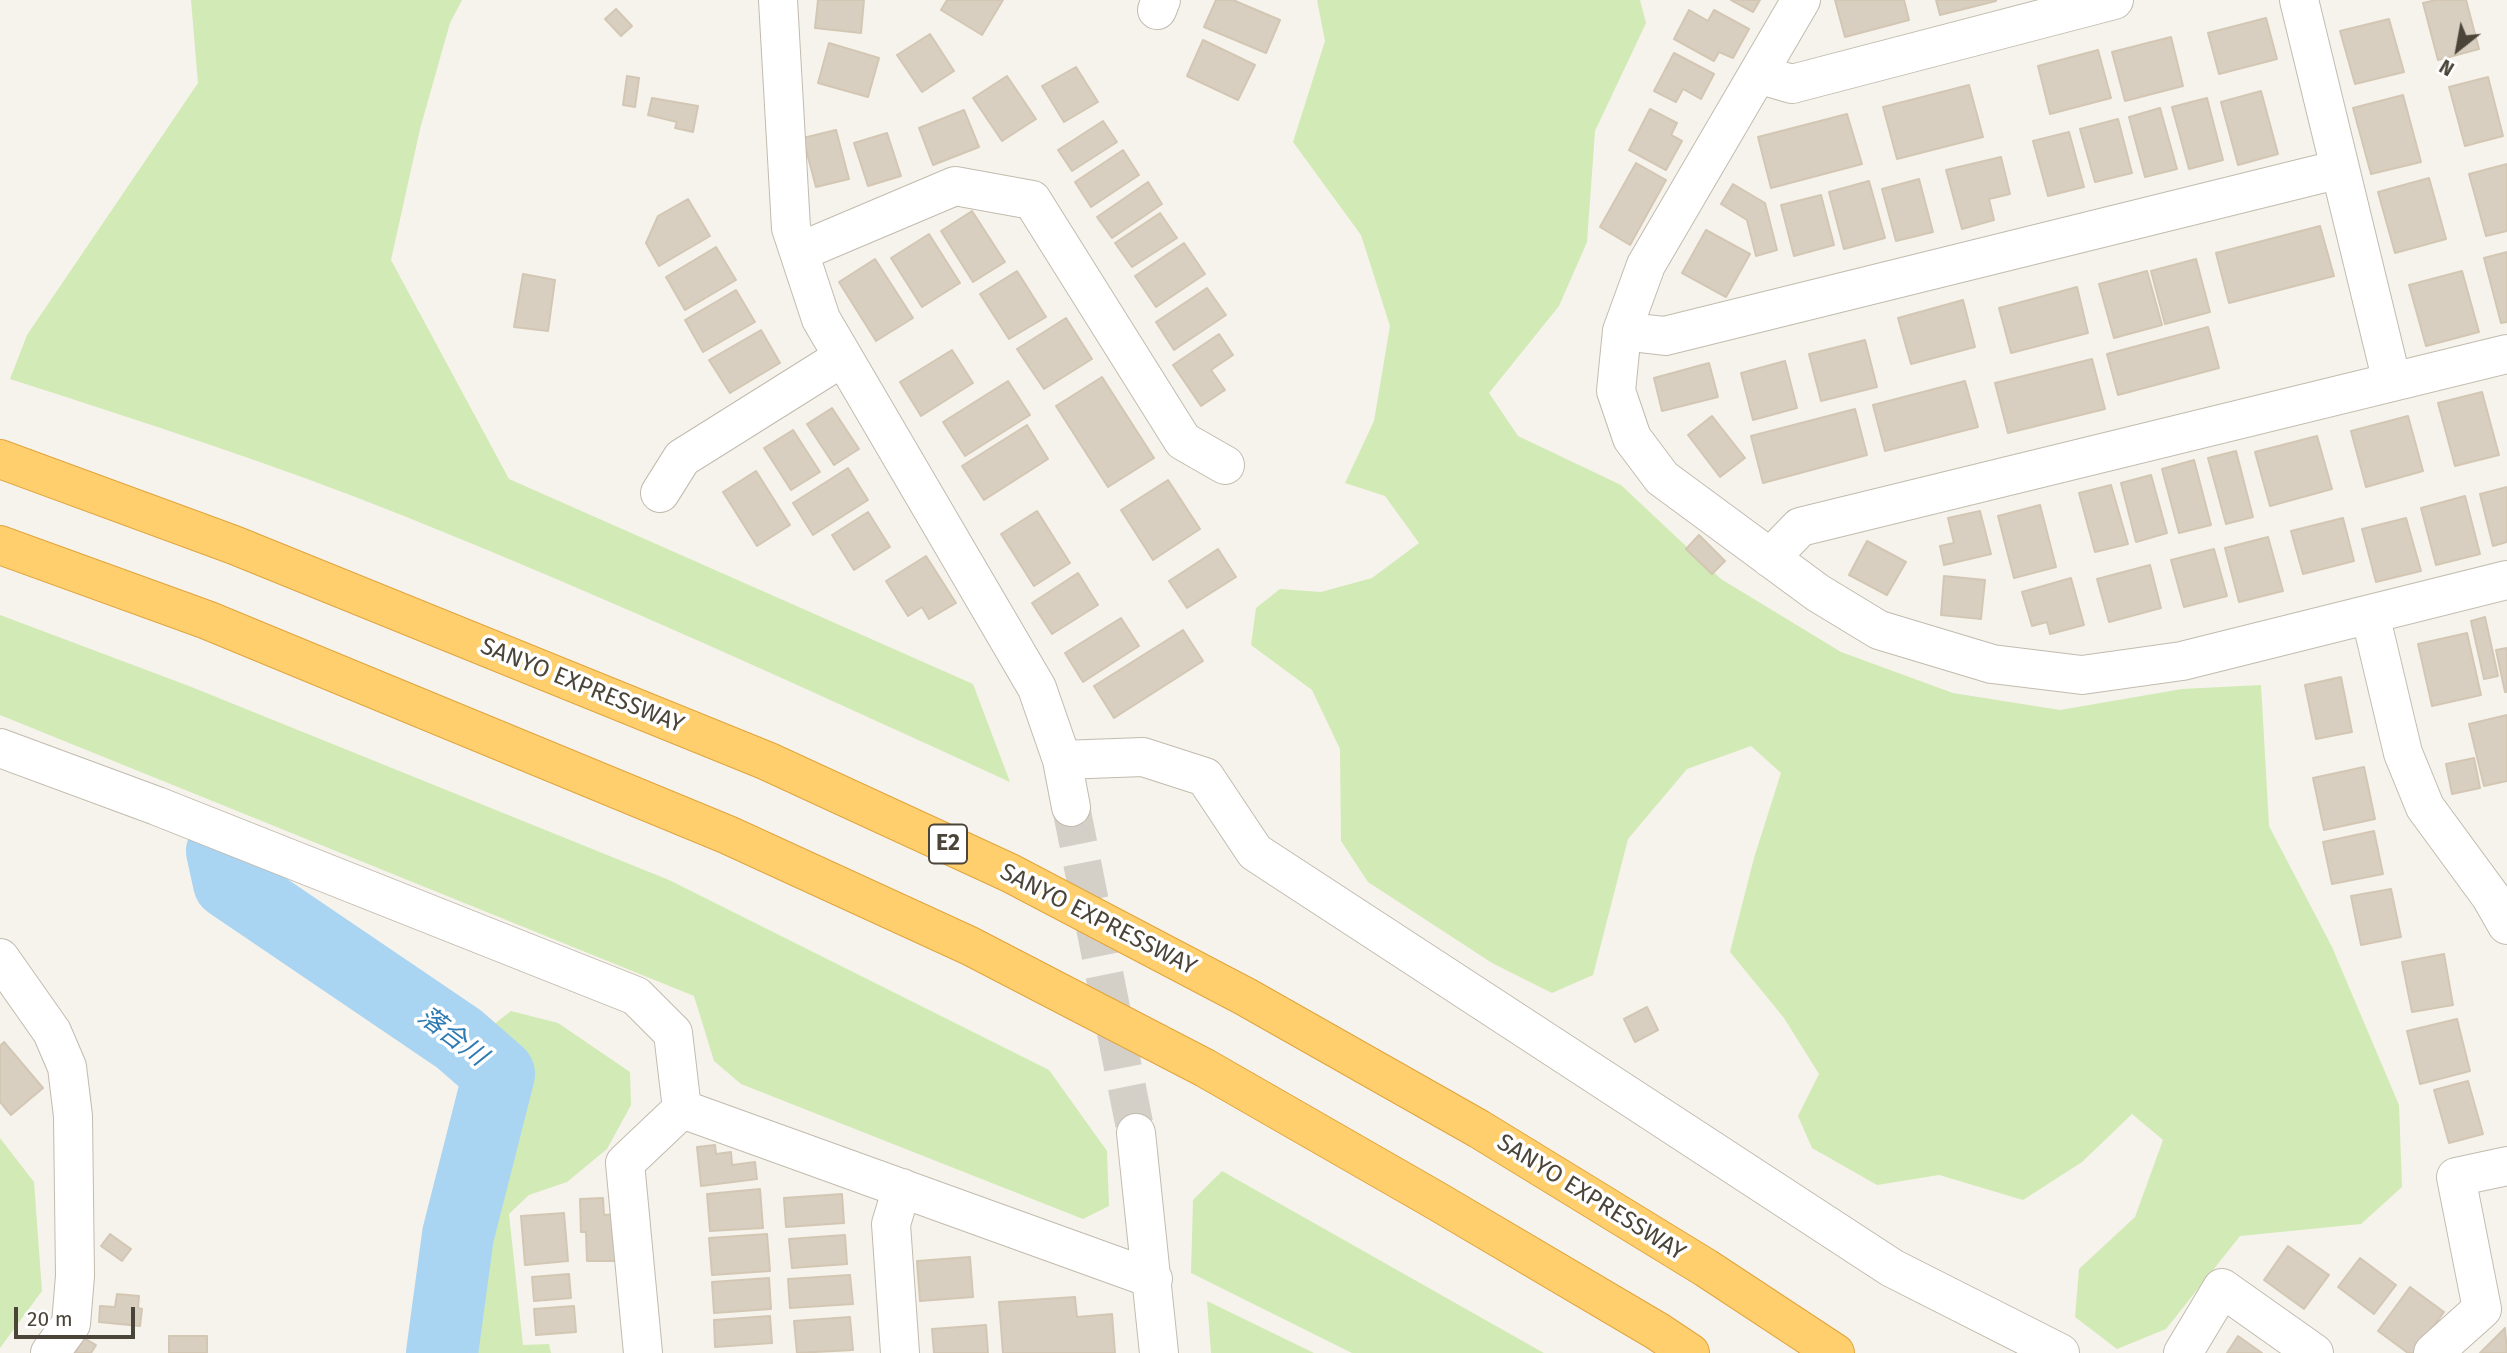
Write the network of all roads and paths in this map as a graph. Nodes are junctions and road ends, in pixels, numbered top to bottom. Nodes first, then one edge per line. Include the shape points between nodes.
1 (778, 0) edge
2 (1801, 0) edge
3 (2114, 0) edge
4 (2299, 0) edge
5 (1758, 74) junction
6 (2340, 169) junction
7 (799, 252) junction
8 (1622, 331) junction
9 (2507, 354) edge
10 (843, 357) junction
11 (2392, 382) junction
12 (0, 459) edge
13 (1226, 465) dead end
14 (660, 493) dead end
15 (0, 545) edge
16 (1770, 558) junction
17 (2507, 580) edge
18 (2370, 614) junction
19 (0, 748) edge
20 (1062, 760) junction
21 (1070, 807) tunnel mouth
22 (2507, 925) edge
23 (0, 958) edge
24 (682, 1109) junction
25 (1136, 1133) tunnel mouth
26 (2507, 1166) edge
27 (902, 1188) junction
28 (1153, 1279) junction
29 (51, 1353) edge
30 (643, 1353) edge
31 (900, 1353) edge
32 (1159, 1353) edge
33 (1690, 1353) edge
34 (1835, 1353) edge
35 (2060, 1353) edge
36 (2183, 1353) edge
37 (2314, 1353) edge
38 (2433, 1353) edge

1 - 7 street via 791,228
2 - 5 street
3 - 5 street via 1792,84
4 - 6 street
5 - 8 street via 1646,265
6 - 8 street via 1665,336
6 - 11 street
7 - 10 street via 821,319
7 - 13 street via 955,186 1032,200 1183,441
8 - 16 street via 1616,391 1632,438 1661,478
9 - 11 street
10 - 14 street via 682,458
10 - 20 street via 1038,688
11 - 16 street via 1800,527
12 - 34 highway, SANYO EXPRESSWAY / E2 via 234,545 766,761 1010,873 1247,997 1479,1129
15 - 33 highway via 206,620 715,830 970,946 1205,1068
16 - 18 street via 1878,630 1992,664 2082,675 2182,661
17 - 18 street
18 - 22 street via 2403,753 2425,807
19 - 24 street via 636,996 673,1033
20 - 21 street
20 - 35 street via 1143,757 1205,777 1255,852 1892,1268
23 - 29 street via 52,1032 67,1067 73,1116 75,1276 71,1324
24 - 27 street
24 - 30 street via 625,1163
25 - 28 street
26 - 38 street via 2456,1177 2482,1309
27 - 28 street
27 - 31 street via 891,1224
28 - 32 street
36 - 37 street via 2222,1288

